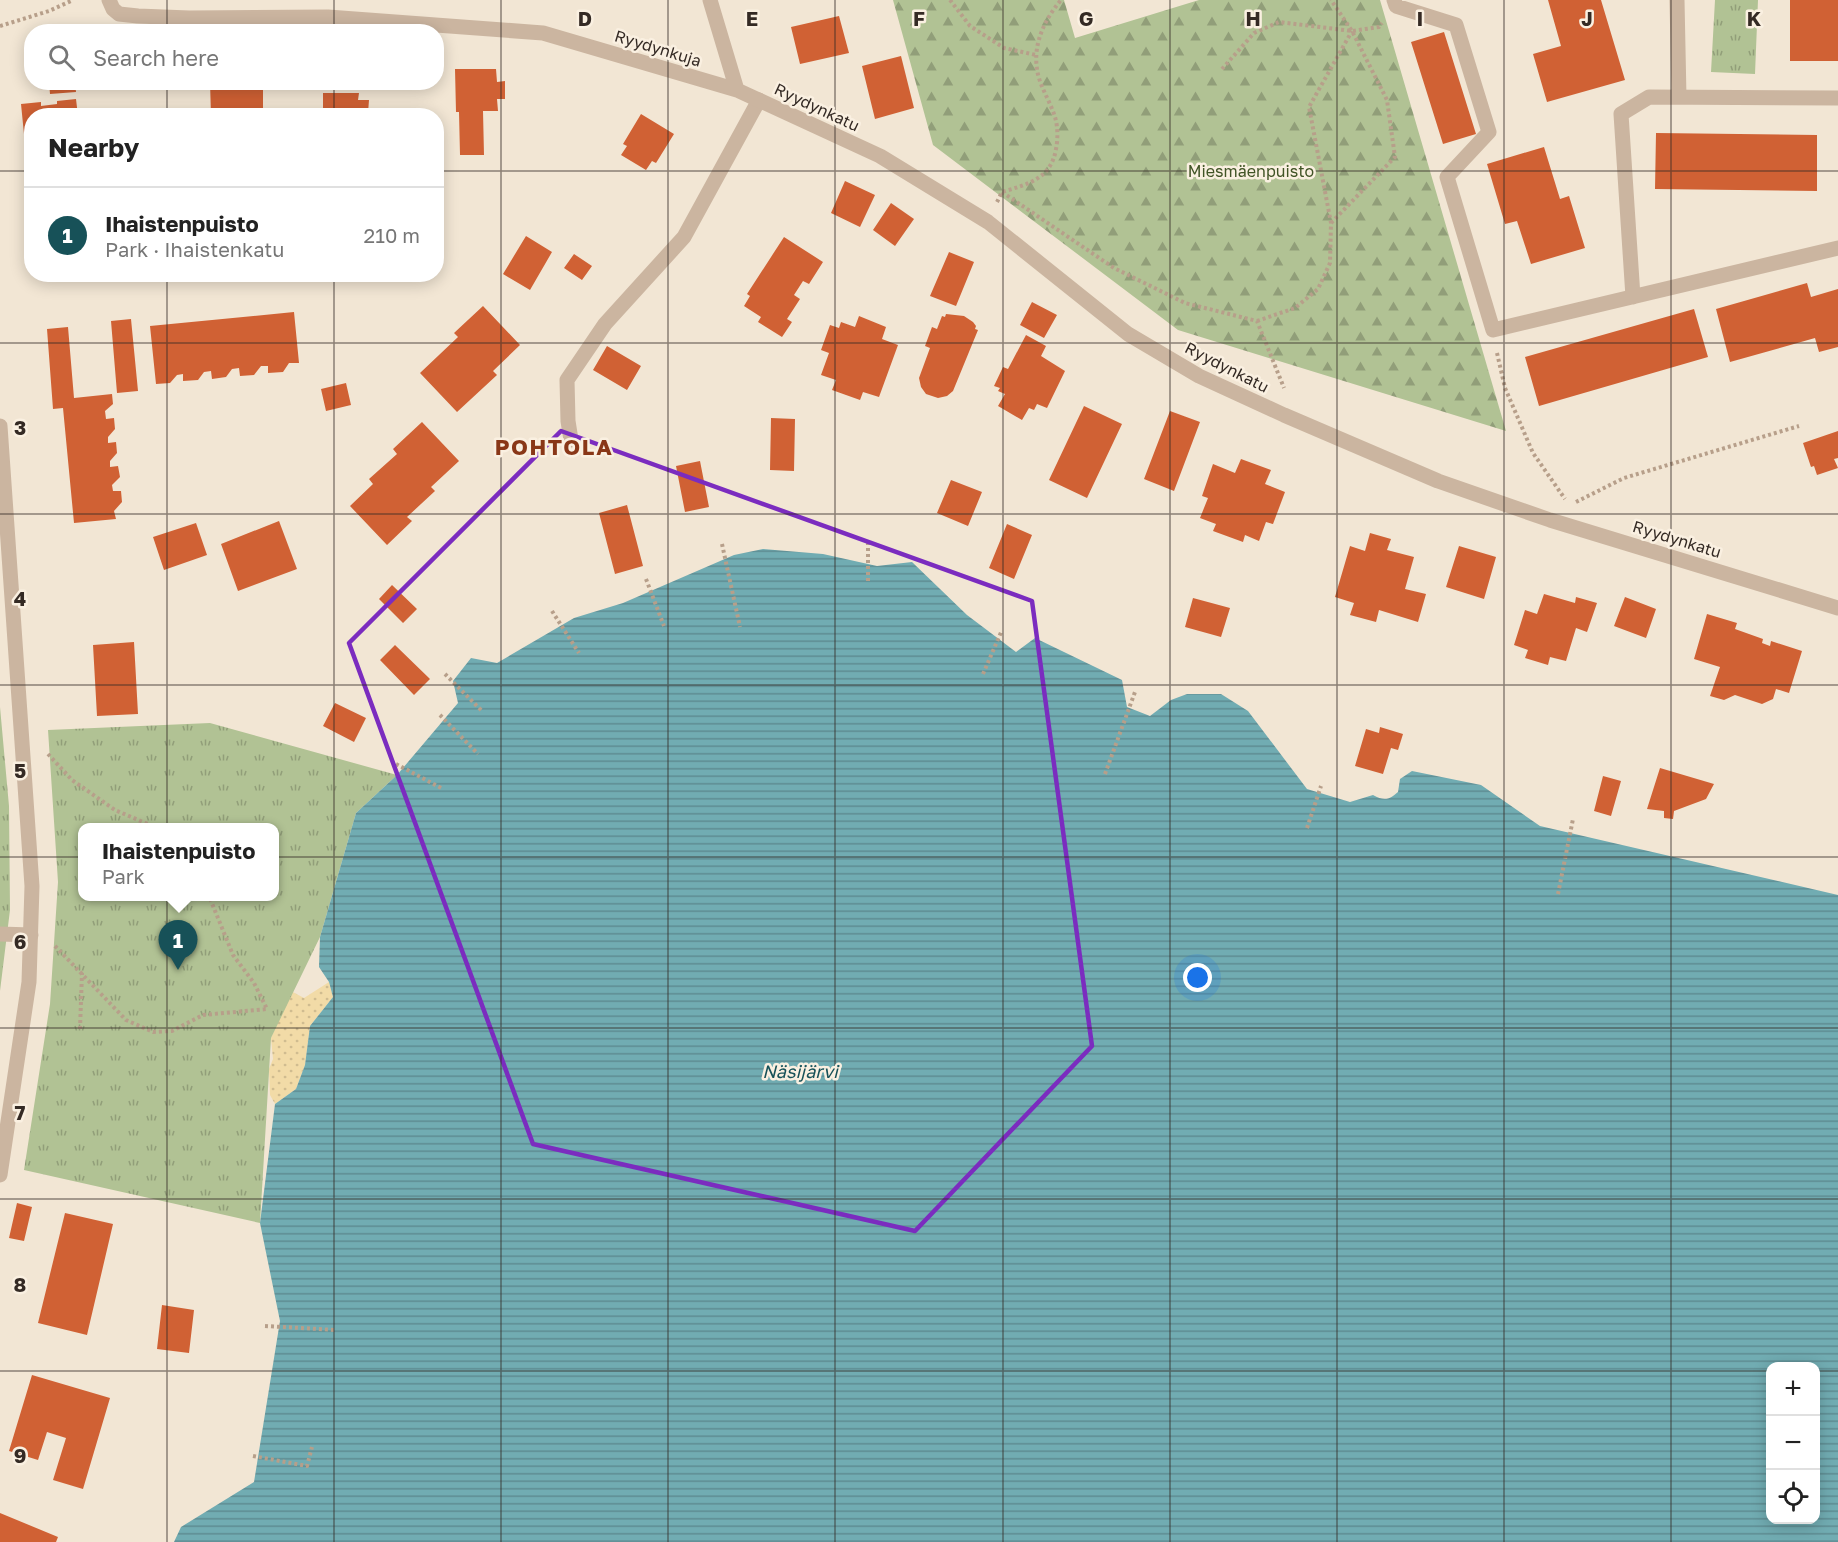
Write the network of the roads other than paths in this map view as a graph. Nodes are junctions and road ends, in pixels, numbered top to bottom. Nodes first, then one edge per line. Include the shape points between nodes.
1 (109, 0) edge
2 (710, 0) edge
3 (1677, 0) edge
4 (1395, 3) edge
5 (422, 24) edge
6 (444, 26) edge
7 (737, 90) junction
8 (1679, 97) junction
9 (1838, 98) edge
10 (759, 100) junction
11 (1838, 248) edge
12 (1633, 297) junction
13 (0, 426) edge
14 (571, 440) dead end
15 (1838, 608) edge
16 (0, 934) edge
17 (31, 935) junction
18 (0, 1175) edge

1 - 5 street, Ryydynkuja via 119,14 138,16 328,17
2 - 7 street
3 - 8 street
4 - 12 street via 1456,25 1489,132 1447,177 1492,330
6 - 7 street, Ryydynkuja via 543,33
7 - 10 street, Ryydynkatu
8 - 9 street
8 - 12 street via 1649,97 1621,114
10 - 14 street via 684,237 605,324 567,380
10 - 15 street, Ryydynkatu via 880,156 988,222 1128,334 1199,376 1438,481
11 - 12 street
13 - 17 street via 32,886
16 - 17 street
17 - 18 street via 29,982

